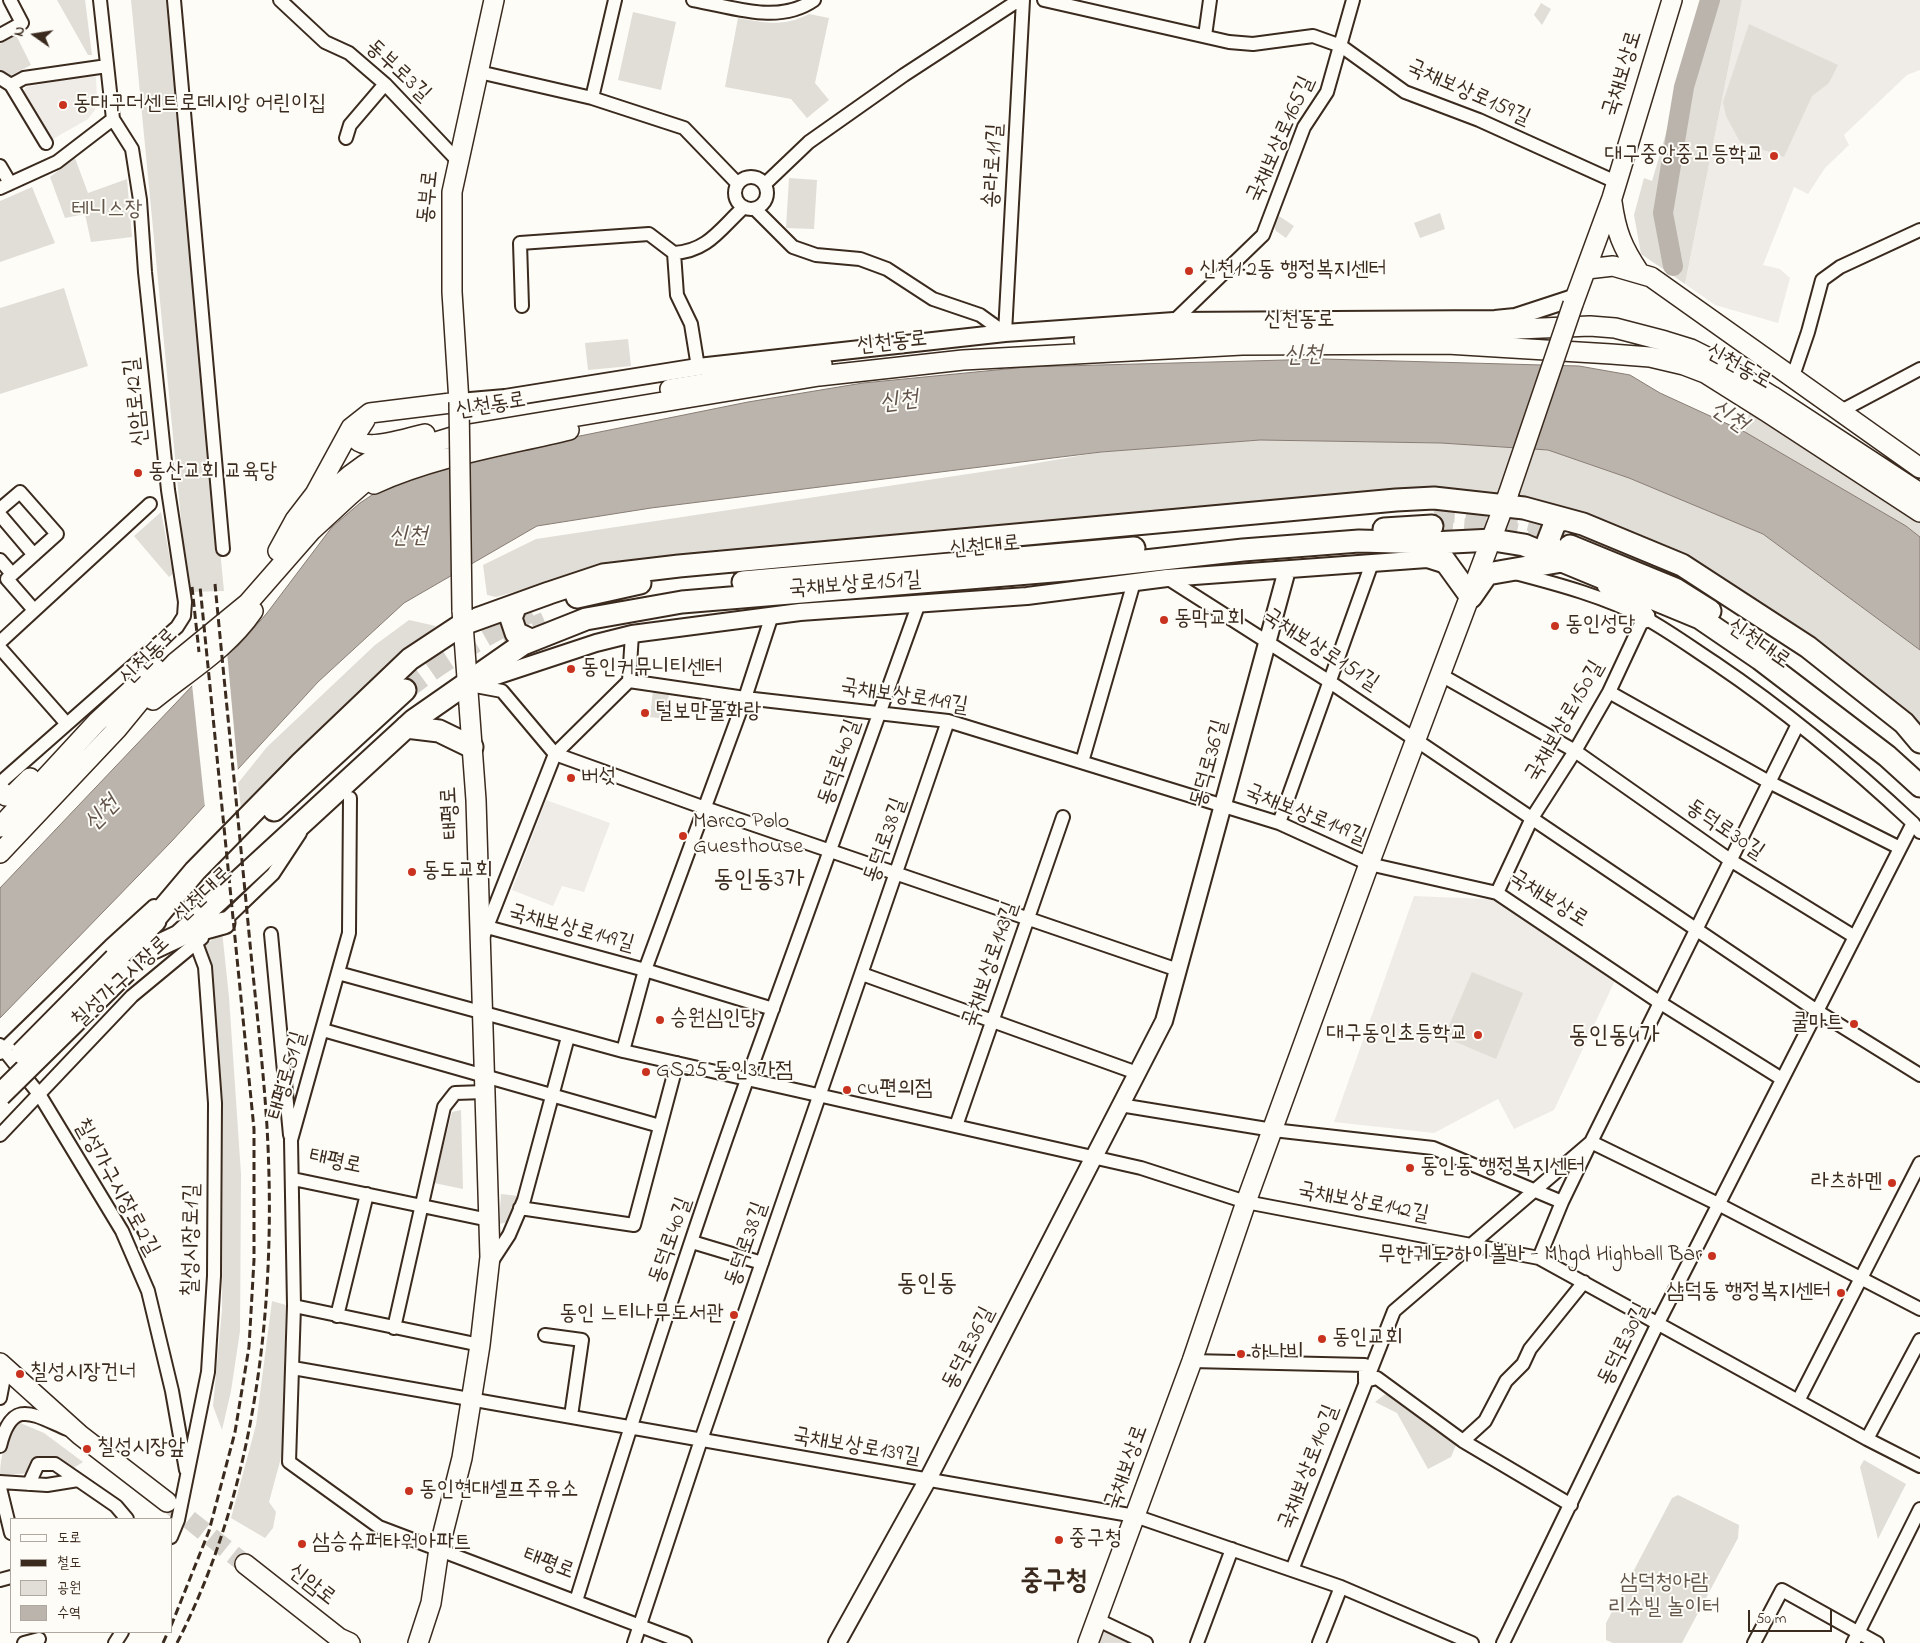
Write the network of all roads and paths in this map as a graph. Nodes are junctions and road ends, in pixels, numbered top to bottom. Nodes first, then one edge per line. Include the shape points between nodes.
1 (10, 0) edge
2 (100, 0) edge
3 (174, 0) edge
4 (280, 0) edge
5 (494, 0) edge
6 (615, 0) edge
7 (693, 0) edge
8 (814, 0) edge
9 (1019, 0) edge
10 (1023, 0) edge
11 (1044, 0) edge
12 (1210, 0) edge
13 (1353, 0) edge
14 (1672, 0) edge
15 (0, 35) edge
16 (1205, 36) junction
17 (1341, 46) junction
18 (107, 66) junction
19 (479, 72) junction
20 (6, 82) edge
21 (385, 84) junction
22 (592, 98) junction
23 (113, 119) junction
24 (346, 138) dead end
25 (46, 143) dead end
26 (458, 161) junction
27 (0, 166) edge
28 (738, 184) junction
29 (765, 184) junction
30 (5, 186) edge
31 (1614, 190) junction
32 (749, 208) junction
33 (1920, 230) edge
34 (674, 253) junction
35 (1587, 269) junction
36 (1639, 272) junction
37 (1673, 294) junction
38 (1574, 300) junction
39 (522, 306) dead end
40 (1174, 321) junction
41 (1005, 333) junction
42 (1742, 350) junction
43 (1683, 357) junction
44 (698, 367) junction
45 (1710, 368) junction
46 (1920, 369) edge
47 (1792, 379) junction
48 (1754, 385) junction
49 (459, 402) junction
50 (1755, 404) junction
51 (370, 412) junction
52 (1840, 412) junction
53 (425, 434) junction
54 (1920, 468) edge
55 (1920, 493) edge
56 (1507, 498) junction
57 (150, 504) dead end
58 (0, 509) edge
59 (1920, 512) edge
60 (0, 514) edge
61 (1433, 520) junction
62 (1568, 539) junction
63 (1493, 540) junction
64 (223, 549) dead end
65 (278, 551) junction
66 (34, 554) junction
67 (0, 560) edge
68 (1372, 563) junction
69 (1449, 566) junction
70 (1287, 570) junction
71 (1508, 571) junction
72 (12, 574) junction
73 (1167, 578) junction
74 (1134, 582) junction
75 (1470, 597) junction
76 (919, 603) junction
77 (516, 605) junction
78 (34, 610) junction
79 (542, 615) tunnel mouth
80 (772, 615) junction
81 (463, 617) junction
82 (1644, 617) junction
83 (632, 634) junction
84 (531, 640) junction
85 (0, 642) edge
86 (1267, 643) junction
87 (0, 648) edge
88 (1441, 675) junction
89 (629, 681) junction
90 (1330, 682) junction
91 (468, 683) junction
92 (1609, 692) junction
93 (745, 698) junction
94 (406, 703) junction
95 (880, 712) junction
96 (948, 721) junction
97 (97, 722) junction
98 (67, 724) junction
99 (1798, 724) junction
100 (114, 732) junction
101 (1415, 742) junction
102 (1920, 742) edge
103 (472, 747) junction
104 (1575, 751) junction
105 (1920, 752) edge
106 (555, 754) junction
107 (1082, 762) junction
108 (1769, 782) junction
109 (1920, 782) edge
110 (0, 783) edge
111 (1920, 786) edge
112 (0, 790) edge
113 (350, 798) dead end
114 (1223, 805) junction
115 (704, 808) junction
116 (308, 816) junction
117 (1063, 817) dead end
118 (1532, 818) junction
119 (1279, 823) junction
120 (0, 827) edge
121 (1916, 828) edge
122 (1900, 848) junction
123 (832, 851) junction
124 (0, 853) edge
125 (208, 858) junction
126 (1730, 860) junction
127 (1369, 864) junction
128 (897, 874) junction
129 (1497, 893) junction
130 (1029, 919) junction
131 (224, 923) joint
132 (146, 929) junction
133 (1696, 929) junction
134 (271, 934) dead end
135 (484, 935) junction
136 (1855, 938) junction
137 (187, 939) junction
138 (147, 951) junction
139 (120, 965) junction
140 (645, 970) junction
141 (1178, 970) junction
142 (338, 973) junction
143 (862, 974) junction
144 (1659, 1002) junction
145 (773, 1009) junction
146 (1817, 1011) junction
147 (481, 1014) junction
148 (994, 1021) junction
149 (323, 1030) junction
150 (568, 1037) junction
151 (1, 1049) edge
152 (623, 1051) junction
153 (677, 1063) junction
154 (1137, 1073) junction
155 (0, 1075) edge
156 (1920, 1075) edge
157 (747, 1079) junction
158 (1782, 1079) junction
159 (485, 1084) junction
160 (39, 1094) junction
161 (0, 1095) edge
162 (552, 1095) junction
163 (821, 1096) junction
164 (1120, 1105) junction
165 (660, 1126) junction
166 (956, 1126) junction
167 (1273, 1130) junction
168 (0, 1135) edge
169 (291, 1140) junction
170 (1591, 1142) junction
171 (1094, 1157) junction
172 (1920, 1163) edge
173 (293, 1179) junction
174 (1535, 1191) junction
175 (367, 1194) junction
176 (1246, 1202) junction
177 (1562, 1202) junction
178 (1718, 1204) junction
179 (421, 1206) junction
180 (520, 1208) junction
181 (489, 1220) junction
182 (692, 1242) junction
183 (1472, 1245) junction
184 (1540, 1258) junction
185 (762, 1263) junction
186 (489, 1265) junction
187 (1860, 1278) junction
188 (1584, 1282) junction
189 (294, 1306) junction
190 (1920, 1309) edge
191 (337, 1316) junction
192 (1658, 1323) junction
193 (394, 1328) junction
194 (545, 1335) dead end
195 (1920, 1340) edge
196 (480, 1345) junction
197 (1192, 1362) junction
198 (3, 1365) edge
199 (293, 1368) junction
200 (1365, 1381) junction
201 (0, 1398) edge
202 (471, 1398) junction
203 (1798, 1401) junction
204 (571, 1416) junction
205 (630, 1427) junction
206 (80, 1434) junction
207 (1867, 1439) junction
208 (701, 1440) junction
209 (1463, 1441) junction
210 (0, 1446) edge
211 (289, 1462) joint
212 (1920, 1466) edge
213 (187, 1478) junction
214 (78, 1480) junction
215 (927, 1481) junction
216 (0, 1482) edge
217 (30, 1484) junction
218 (0, 1488) edge
219 (166, 1502) tunnel mouth
220 (1571, 1505) junction
221 (1920, 1509) edge
222 (1135, 1516) junction
223 (126, 1518) edge
224 (10, 1529) edge
225 (172, 1535) edge
226 (439, 1549) junction
227 (1232, 1549) junction
228 (245, 1564) tunnel mouth
229 (1292, 1570) junction
230 (1341, 1587) junction
231 (576, 1601) junction
232 (1096, 1619) junction
233 (318, 1622) junction
234 (640, 1626) junction
235 (38, 1638) edge
236 (1856, 1638) edge
237 (24, 1643) edge
238 (328, 1643) edge
239 (350, 1643) edge
240 (418, 1643) edge
241 (634, 1643) edge
242 (685, 1643) edge
243 (837, 1643) edge
244 (1088, 1643) edge
245 (1146, 1643) edge
246 (1197, 1643) edge
247 (1319, 1643) edge
248 (1472, 1643) edge
249 (1503, 1643) edge
250 (1754, 1643) edge
251 (1877, 1643) edge

1 - 15 street via 22,23
2 - 18 street, 신암로12길
3 - 64 street
4 - 21 street, 동부로3길 via 325,42 349,53
5 - 19 main road, 동부로
6 - 22 street
7 - 8 street via 776,14 793,12
9 - 29 street via 808,142
10 - 41 street, 송라로11길
11 - 16 street, 국채보상로159길
12 - 16 street
13 - 17 street, 국채보상로165길
14 - 31 main road, 국채보상로
16 - 17 street, 국채보상로159길 via 1253,44 1313,36
17 - 31 street, 국채보상로159길 via 1405,92 1479,120
17 - 40 street, 국채보상로165길 via 1326,92 1304,128 1263,235
18 - 20 street
18 - 23 street, 신암로12길
19 - 22 street
19 - 26 main road, 동부로
20 - 25 street
21 - 24 street via 350,125
21 - 26 street, 동부로3길
22 - 28 street via 684,128
23 - 30 street via 57,162
23 - 98 street, 신암로12길 via 132,149 140,200 168,490 185,602 184,616 177,627
26 - 49 main road, 동부로 via 450,222
27 - 30 street
28 - 29 street via 751,177
28 - 32 street via 737,199
29 - 32 street via 767,198 764,203
31 - 35 main road, 국채보상로
31 - 36 main road via 1615,227 1623,248
32 - 34 street via 703,246 691,252
32 - 41 street via 793,247 816,255 860,259 886,269 933,299 980,315
33 - 47 street via 1840,267 1822,280
34 - 39 street via 649,234 520,243
34 - 44 street via 677,295 691,324
35 - 36 main road via 1613,266
35 - 38 main road, 국채보상로
36 - 37 main road via 1651,276
37 - 42 main road via 1692,320
37 - 47 main road
38 - 40 street, 신천동로 via 1495,319
38 - 56 main road, 국채보상로, bridge
40 - 41 street, 신천동로
41 - 44 street, 신천동로
42 - 45 main road via 1737,361
42 - 48 main road via 1752,358 1756,368
43 - 45 main road, 신천동로
43 - 53 main road, 신천동로 via 1643,333 1590,326 1471,331 1200,332 955,348 790,368
43 - 100 main road, 신천동로 via 1650,357 1614,346 1242,345 963,360 820,376 699,397 444,459 400,472 350,495 298,546 234,635
44 - 49 street, 신천동로 via 505,398
45 - 48 main road, 신천동로
45 - 50 main road, 신천동로
46 - 52 street
47 - 52 main road
48 - 50 main road
48 - 55 main road, 신천동로
49 - 51 main road
49 - 81 main road, 동부로, bridge
50 - 59 main road, 신천동로
51 - 53 main road via 356,434 360,444 370,446
51 - 65 main road via 351,428 315,494 294,520
52 - 54 main road
53 - 65 main road, 신천동로 via 352,471
56 - 61 highway via 1472,504
56 - 62 highway
56 - 63 main road, 국채보상로
57 - 78 street
58 - 66 street via 20,492 57,534
60 - 66 street
61 - 63 highway
61 - 69 highway
61 - 77 highway via 1396,500 679,566 603,575
61 - 79 highway, 신천대로 via 737,583 632,597
61 - 84 highway via 1359,541 1066,570 682,602 586,619
62 - 63 highway via 1524,545
62 - 71 highway
62 - 82 highway via 1605,582
62 - 102 highway via 1640,546 1682,565 1808,647 1904,723
62 - 105 highway, 신천대로 via 1619,547 1722,600 1791,648
62 - 109 highway, 신천대로 via 1674,589 1727,622 1885,741
62 - 111 highway via 1700,618 1760,659
63 - 75 main road, 국채보상로
65 - 97 main road, 신천동로 via 228,606
66 - 72 street
67 - 72 street
68 - 69 street via 1427,559
68 - 70 street
68 - 90 street
69 - 75 highway
70 - 73 street
70 - 86 street, 동덕로36길
71 - 75 highway via 1487,574
71 - 82 street via 1565,586
72 - 78 street via 7,579
73 - 74 street, 국채보상로151길
73 - 86 street, 국채보상로151길
74 - 76 street, 국채보상로151길 via 1026,596
74 - 107 street
75 - 88 main road, 국채보상로
76 - 80 street, 국채보상로151길
76 - 95 street, 동덕로40길
77 - 81 highway
77 - 84 highway via 511,618 516,633
78 - 85 street
80 - 83 street, 국채보상로151길
80 - 93 street
81 - 91 main road, 태평로
81 - 94 highway via 410,659
82 - 92 street, 국채보상로150길
82 - 99 street via 1757,692
83 - 89 street
83 - 91 street, 국채보상로151길
84 - 91 highway
86 - 90 street, 국채보상로151길
86 - 114 street, 동덕로36길
87 - 98 street
88 - 101 main road, 국채보상로
88 - 104 street
89 - 93 street, 국채보상로149길
89 - 106 street, 국채보상로149길
90 - 101 street, 국채보상로151길
90 - 119 street
91 - 94 highway
91 - 103 main road, 태평로
91 - 106 street via 502,691
92 - 104 street, 국채보상로150길
92 - 108 street
93 - 95 street, 국채보상로149길
93 - 115 street
94 - 103 highway via 439,731
94 - 116 highway
94 - 125 highway via 302,763
94 - 132 highway, 신천대로
94 - 138 highway, 신천대로
95 - 96 street, 국채보상로149길
95 - 123 street, 동덕로40길
96 - 107 street, 국채보상로149길
96 - 128 street, 동덕로38길
97 - 100 main road
97 - 112 main road via 81,727 13,795 6,796
97 - 120 main road, 신천동로
98 - 110 street, 신암로12길
99 - 108 street
99 - 121 street via 1856,770
100 - 124 main road
101 - 118 street, 국채보상로150길
101 - 127 main road, 국채보상로
103 - 135 main road, 태평로
104 - 118 street, 국채보상로150길
104 - 126 street, 동덕로30길
106 - 115 street
106 - 135 street, 국채보상로149길
107 - 114 street, 국채보상로149길
108 - 122 street
108 - 126 street
113 - 142 street, 태평로51길 via 349,933
114 - 119 street, 국채보상로149길
114 - 141 street, 동덕로36길
115 - 123 street
115 - 140 street
116 - 131 street via 296,841 273,874
116 - 137 highway
117 - 130 street, 국채보상로143길
118 - 129 street, 국채보상로150길
118 - 133 street, 국채보상로150길
119 - 127 street, 국채보상로149길
121 - 122 street, 동덕로30길
122 - 136 street, 동덕로30길
123 - 128 street
123 - 145 street, 동덕로40길
125 - 132 highway
125 - 151 street
126 - 133 street
126 - 136 street, 동덕로30길
127 - 129 street, 국채보상로
127 - 167 main road, 국채보상로
128 - 130 street
128 - 143 street, 동덕로38길
129 - 144 street, 국채보상로
130 - 141 street
130 - 148 street, 국채보상로143길
131 - 137 highway
132 - 139 highway, 신천대로
133 - 144 street
133 - 146 street, 국채보상로150길
134 - 169 street
135 - 140 street, 국채보상로149길
135 - 147 main road, 태평로
136 - 146 street, 동덕로30길
137 - 138 highway
137 - 160 street, 칠성가구시장로
137 - 213 street, 칠성시장로1길 via 205,967 215,1103 214,1276 208,1372
138 - 139 highway, 신천대로
139 - 155 highway, 신천대로, bridge
139 - 161 highway, 신천대로, bridge
140 - 145 street
140 - 152 street
141 - 154 street, 동덕로36길 via 1164,1021
142 - 147 street
142 - 149 street, 태평로51길
143 - 148 street
143 - 163 street, 동덕로38길
144 - 158 street
144 - 170 street
145 - 157 street, 동덕로40길
146 - 156 street, 국채보상로150길
146 - 158 street, 동덕로30길
147 - 150 street
147 - 159 main road, 태평로
148 - 154 street
148 - 166 street, 국채보상로143길
149 - 159 street
149 - 169 street, 태평로51길
150 - 152 street
150 - 162 street
151 - 160 street, 칠성가구시장로2길
152 - 153 street
153 - 157 street
153 - 165 street
154 - 164 street, 동덕로36길
157 - 163 street
157 - 182 street, 동덕로40길
158 - 178 street, 동덕로30길
159 - 162 street
159 - 179 street via 454,1093 444,1107
159 - 181 main road, 태평로
160 - 168 street, 칠성가구시장로
160 - 213 street, 칠성가구시장로2길 via 122,1231 148,1291 172,1391
162 - 165 street
162 - 180 street
163 - 166 street
163 - 185 street, 동덕로38길
164 - 167 street
164 - 171 street, 동덕로36길
165 - 180 street via 634,1225
166 - 171 street
167 - 174 street via 1432,1148
167 - 176 main road, 국채보상로
169 - 173 street, 태평로51길
170 - 174 street
170 - 177 street
170 - 178 street
171 - 176 street via 1141,1168
171 - 215 street, 동덕로36길
172 - 187 street
173 - 175 street, 태평로
173 - 189 street, 태평로51길
174 - 177 street
174 - 183 street
175 - 179 street, 태평로
175 - 191 street, 태평로
176 - 183 street, 국채보상로142길
176 - 197 main road, 국채보상로
177 - 184 street
178 - 187 street
178 - 192 street, 동덕로30길
179 - 181 street, 태평로
179 - 193 street
180 - 186 street via 509,1235
181 - 186 main road, 태평로
182 - 185 street
182 - 205 street, 동덕로40길
183 - 184 street, 국채보상로142길
183 - 200 street via 1394,1312
184 - 188 street, 국채보상로142길
185 - 208 street, 동덕로38길
186 - 196 main road, 태평로
187 - 190 street
187 - 203 street
188 - 192 street, 국채보상로142길
188 - 209 street via 1530,1349 1523,1364 1506,1381 1485,1421
189 - 191 street
189 - 199 street, 태평로51길
191 - 193 street
192 - 203 street, 국채보상로142길
192 - 220 street, 동덕로30길
193 - 196 street
194 - 204 street via 582,1340
195 - 207 street
196 - 202 main road, 태평로
197 - 200 street via 1365,1365
197 - 222 main road, 국채보상로
198 - 201 street
198 - 206 main road
199 - 202 street
199 - 211 street, 태평로51길
200 - 209 street via 1377,1378
200 - 229 street, 국채보상로140길
202 - 204 street, 국채보상로139길
202 - 226 main road, 태평로 via 462,1458
203 - 207 street, 국채보상로142길
204 - 205 street, 국채보상로139길
205 - 208 street, 국채보상로139길
205 - 231 street, 동덕로40길
206 - 210 street via 30,1413 10,1421
206 - 219 main road
207 - 212 street, 국채보상로142길
208 - 215 street, 국채보상로139길
208 - 234 street, 동덕로38길
209 - 220 street
211 - 226 street, 태평로 via 379,1527
213 - 225 street, 칠성시장로1길
214 - 217 street
214 - 217 street via 55,1464 38,1464
214 - 223 street via 116,1506
215 - 222 street, 국채보상로139길
215 - 243 street, 동덕로36길
216 - 217 street
218 - 224 street
220 - 249 street, 동덕로30길
221 - 236 street
222 - 227 street
222 - 232 main road, 국채보상로
226 - 231 street, 태평로
226 - 240 main road, 태평로 via 431,1603
227 - 229 street
227 - 246 street
228 - 233 main road, 신암로
229 - 230 street
230 - 247 street
230 - 248 street
231 - 234 street, 태평로
232 - 244 main road, 국채보상로
232 - 245 street
233 - 238 main road
233 - 239 main road, 신암로
234 - 241 street, 동덕로38길
234 - 242 street
235 - 237 street
236 - 250 street via 1782,1590
236 - 251 street

